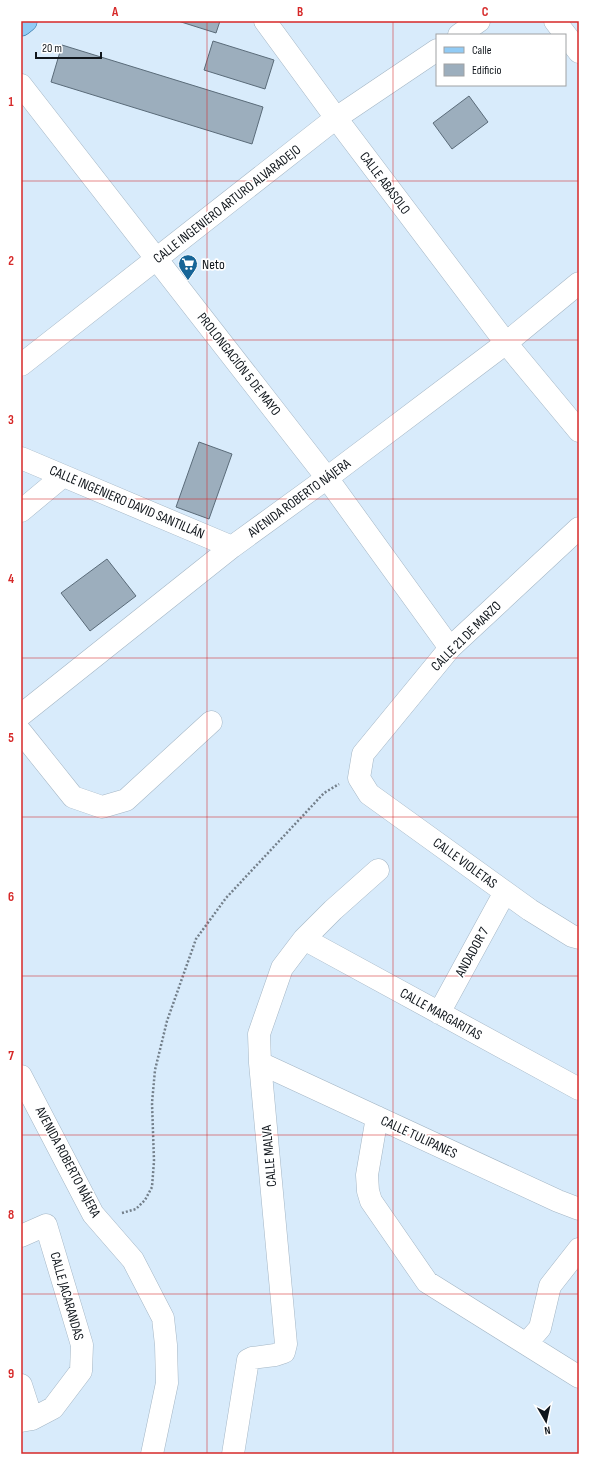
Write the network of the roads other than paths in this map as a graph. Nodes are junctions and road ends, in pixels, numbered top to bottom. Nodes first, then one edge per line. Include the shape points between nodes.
1 (26, 21) edge
2 (265, 21) edge
3 (479, 21) edge
4 (556, 21) edge
5 (21, 25) edge
6 (460, 34) edge
7 (566, 34) edge
8 (566, 34) edge
9 (436, 51) edge
10 (579, 52) edge
11 (21, 85) edge
12 (336, 118) junction
13 (157, 259) junction
14 (579, 284) edge
15 (506, 343) junction
16 (21, 366) edge
17 (579, 431) edge
18 (21, 458) edge
19 (63, 476) junction
20 (327, 478) junction
21 (21, 511) edge
22 (579, 528) edge
23 (232, 547) junction
24 (450, 648) junction
25 (21, 715) edge
26 (211, 722) dead end
27 (21, 732) edge
28 (359, 778) joint
29 (378, 870) dead end
30 (505, 892) junction
31 (579, 938) edge
32 (304, 939) junction
33 (439, 1013) junction
34 (260, 1063) junction
35 (21, 1076) edge
36 (579, 1089) edge
37 (377, 1117) junction
38 (579, 1209) edge
39 (21, 1236) edge
40 (579, 1249) edge
41 (526, 1344) junction
42 (579, 1377) edge
43 (21, 1385) edge
44 (24, 1421) edge
45 (152, 1454) edge
46 (233, 1454) edge

1 - 5 main road
2 - 12 street, CALLE ABASOLO
3 - 6 street
4 - 7 street
8 - 10 street
9 - 12 street, CALLE INGENIERO ARTURO ALVARADEJO
11 - 13 street, PROLONGACIÓN 5 DE MAYO
12 - 13 street, CALLE INGENIERO ARTURO ALVARADEJO
12 - 15 street, CALLE ABASOLO
13 - 16 street, CALLE INGENIERO ARTURO ALVARADEJO
13 - 20 street, PROLONGACIÓN 5 DE MAYO
14 - 15 street, AVENIDA ROBERTO NÁJERA
15 - 17 street, CALLE ABASOLO
15 - 20 street, AVENIDA ROBERTO NÁJERA
18 - 19 street, CALLE INGENIERO DAVID SANTILLÁN
19 - 21 street
19 - 23 street, CALLE INGENIERO DAVID SANTILLÁN
20 - 23 street, AVENIDA ROBERTO NÁJERA
20 - 24 street, PROLONGACIÓN 5 DE MAYO
22 - 24 street, CALLE 21 DE MARZO
23 - 25 street, AVENIDA ROBERTO NÁJERA
24 - 28 street, CALLE 21 DE MARZO via 363,754
26 - 27 street via 126,800 102,807 73,797
28 - 30 street, CALLE VIOLETAS via 369,794
29 - 32 street, CALLE MALVA
30 - 31 street, CALLE VIOLETAS via 530,910
30 - 33 street, ANDADOR 7
32 - 33 street, CALLE MARGARITAS
32 - 34 street, CALLE MALVA via 282,968 259,1034
33 - 36 street, CALLE MARGARITAS
34 - 37 street, CALLE TULIPANES
34 - 46 street, CALLE MALVA via 286,1344 284,1352 248,1360
35 - 45 street, AVENIDA ROBERTO NÁJERA via 93,1214 134,1263 163,1318 167,1383
37 - 38 street, CALLE TULIPANES
37 - 41 street via 367,1175 371,1201 427,1282
39 - 44 street, CALLE JACARANDAS via 46,1225 82,1345 81,1371 53,1408
40 - 41 street via 550,1286 540,1328
41 - 42 street
43 - 44 street

